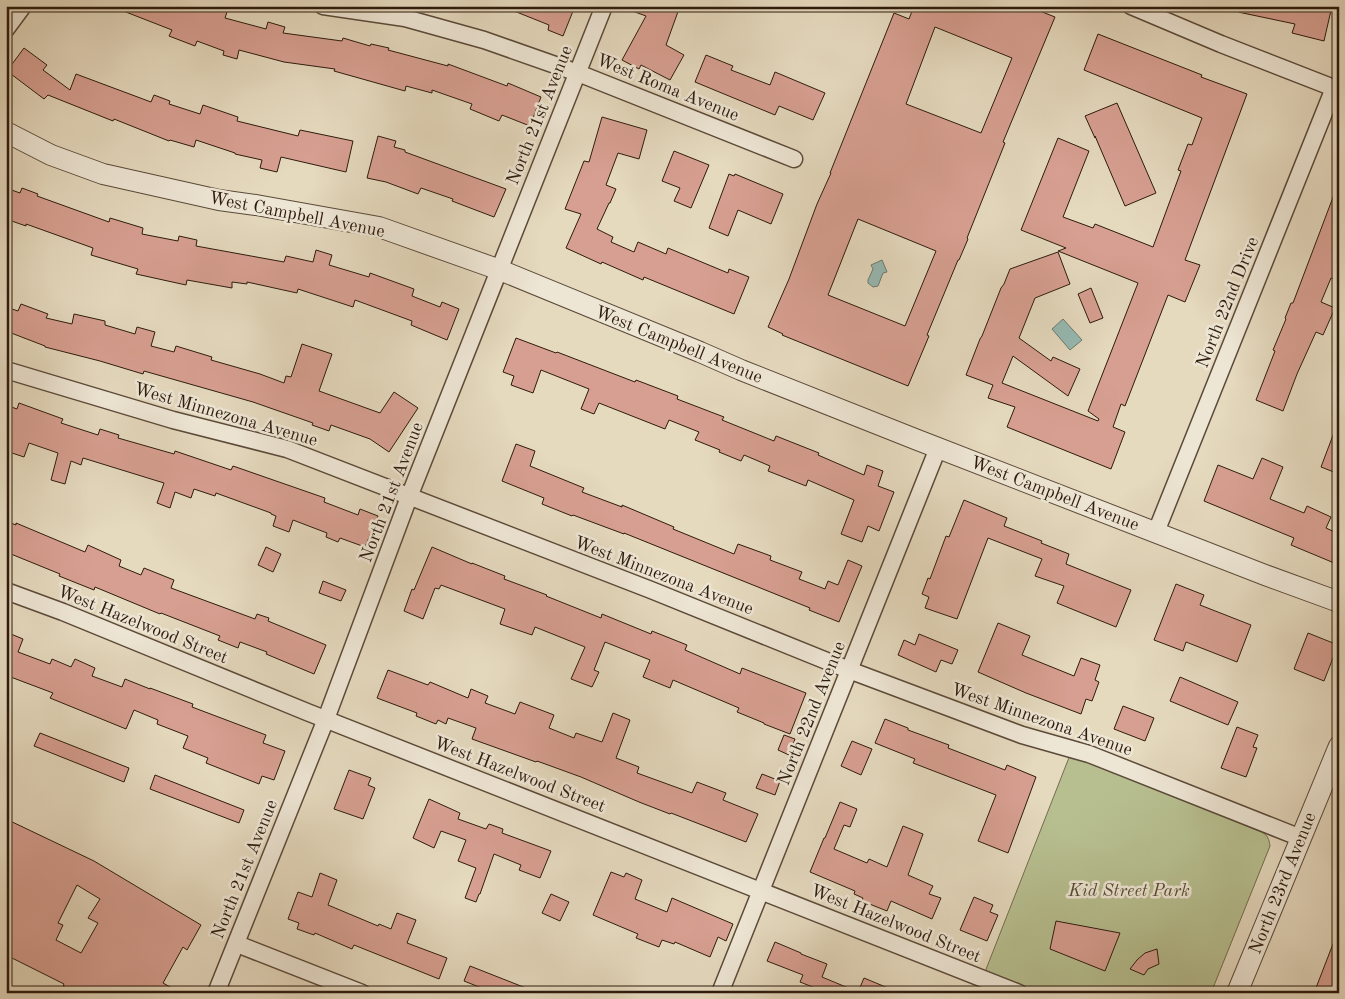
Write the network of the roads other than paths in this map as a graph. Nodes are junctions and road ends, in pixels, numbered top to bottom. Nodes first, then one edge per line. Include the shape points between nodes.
1 (23, 6) edge
2 (323, 6) edge
3 (604, 6) edge
4 (1131, 6) edge
5 (6, 30) edge
6 (578, 73) junction
7 (1336, 89) edge
8 (6, 132) edge
9 (794, 159) dead end
10 (500, 270) junction
11 (6, 370) edge
12 (938, 448) junction
13 (409, 497) junction
14 (1156, 532) junction
15 (6, 591) edge
16 (1339, 602) edge
17 (849, 670) junction
18 (326, 719) junction
19 (1339, 746) edge
20 (1301, 838) junction
21 (761, 891) junction
22 (236, 944) junction
23 (216, 993) edge
24 (362, 993) edge
25 (720, 993) edge
26 (1019, 993) edge
27 (1237, 993) edge

1 - 5 street
2 - 6 street, West Roma Avenue via 405,18 484,40
3 - 6 street, North 21st Avenue
4 - 7 street
6 - 9 street, West Roma Avenue
6 - 10 street, North 21st Avenue
7 - 14 street, North 22nd Drive
8 - 10 street, West Campbell Avenue via 51,155 103,174 219,200 379,227
10 - 12 street, West Campbell Avenue
10 - 13 street, North 21st Avenue
11 - 13 street, West Minnezona Avenue via 173,420 287,449
12 - 14 street, West Campbell Avenue
12 - 17 street, North 22nd Avenue
13 - 17 street, West Minnezona Avenue
13 - 18 street, North 21st Avenue
14 - 16 street, West Campbell Avenue
15 - 18 street, West Hazelwood Street
17 - 20 street, West Minnezona Avenue via 1022,735 1089,754
17 - 21 street, North 22nd Avenue
18 - 21 street, West Hazelwood Street
18 - 22 street, North 21st Avenue
19 - 20 street, North 23rd Avenue
20 - 27 street, North 23rd Avenue
21 - 25 street, North 22nd Avenue
21 - 26 street, West Hazelwood Street
22 - 23 street, North 21st Avenue
22 - 24 street

